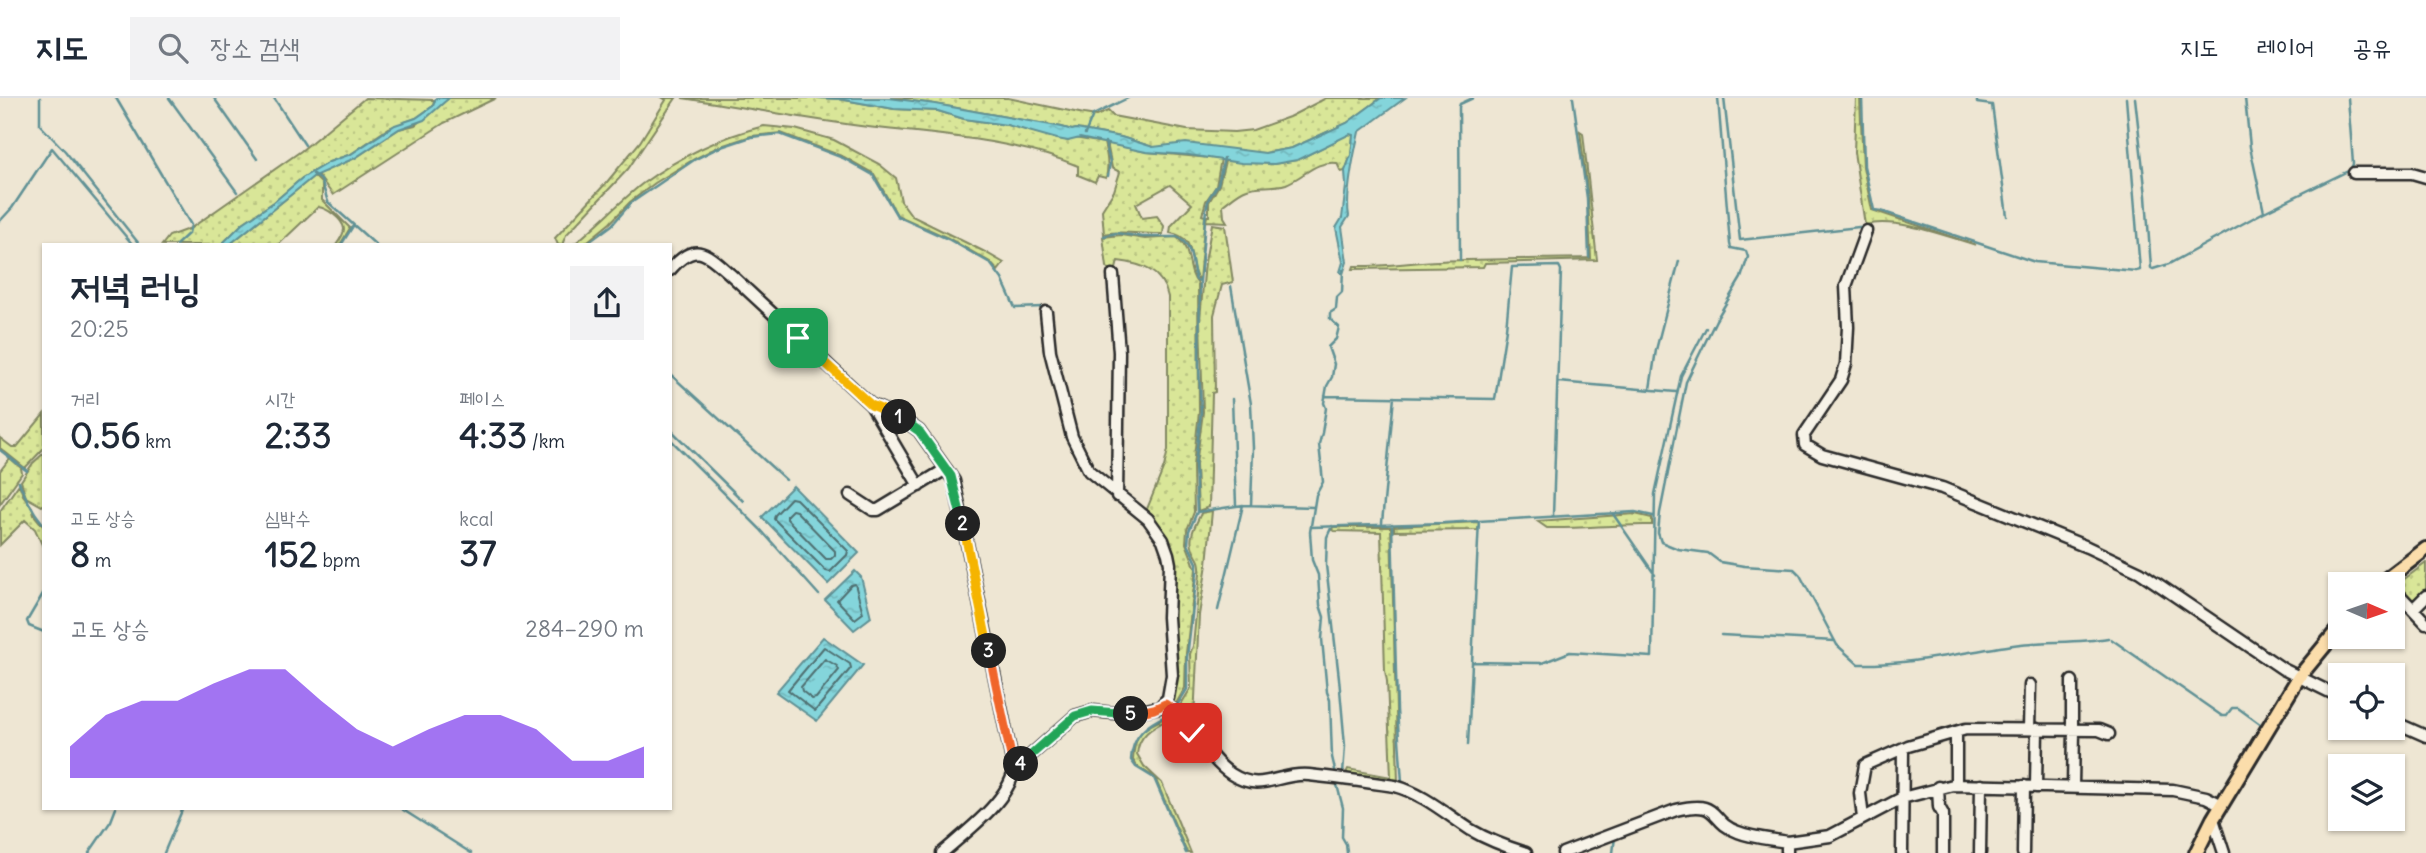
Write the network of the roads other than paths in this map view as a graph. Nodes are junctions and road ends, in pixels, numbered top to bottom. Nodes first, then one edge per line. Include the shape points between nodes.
1 (2354, 173) dead end
2 (2426, 177) edge
3 (1866, 232) dead end
4 (672, 268) edge
5 (1113, 275) dead end
6 (1046, 313) dead end
7 (871, 405) junction
8 (946, 469) junction
9 (919, 486) junction
10 (850, 495) dead end
11 (1117, 496) junction
12 (2426, 549) edge
13 (2400, 572) edge
14 (2426, 596) edge
15 (2405, 601) edge
16 (2413, 609) junction
17 (2426, 623) edge
18 (2328, 642) edge
19 (2299, 677) junction
20 (2073, 681) dead end
21 (2030, 685) dead end
22 (2328, 691) edge
23 (1165, 704) junction
24 (2405, 727) edge
25 (2033, 729) junction
26 (2073, 730) junction
27 (1956, 732) junction
28 (2109, 733) dead end
29 (2426, 736) edge
30 (1903, 749) junction
31 (1014, 770) junction
32 (1956, 785) junction
33 (1981, 785) junction
34 (2024, 786) junction
35 (2036, 786) junction
36 (1938, 787) junction
37 (2073, 788) junction
38 (1902, 798) junction
39 (2222, 805) junction
40 (1863, 818) junction
41 (2213, 819) junction
42 (1787, 848) edge
43 (942, 853) edge
44 (1526, 853) edge
45 (1563, 853) edge
46 (1902, 853) edge
47 (1942, 853) edge
48 (1980, 853) edge
49 (2023, 853) edge
50 (2196, 853) edge
51 (2224, 853) edge

1 - 2 street
3 - 19 street via 1846,286 1846,364 1841,380 1804,435 1805,444 1822,455 1942,488 2130,567
4 - 7 street via 690,252 718,263
5 - 11 street via 1119,352
6 - 11 street via 1050,351 1072,437 1089,471
7 - 8 street via 919,431
7 - 9 street
8 - 9 street
8 - 31 street via 954,481
9 - 10 street via 878,510
11 - 23 street via 1154,526 1168,554 1172,675
12 - 13 main road
14 - 16 street
15 - 16 street
16 - 17 street
18 - 19 main road
19 - 22 street
19 - 39 main road
20 - 26 street
21 - 25 street
23 - 31 street via 1135,713 1092,711 1075,716
23 - 44 street via 1234,776 1255,783 1299,775 1409,790 1485,838
24 - 29 street
25 - 26 street
25 - 27 street
25 - 35 street
26 - 28 street
26 - 37 street
27 - 30 street
27 - 32 street
30 - 38 street
30 - 40 street via 1865,765 1860,793
31 - 43 street via 1004,792
32 - 33 street
32 - 36 street
33 - 34 street
33 - 48 street
34 - 35 street
34 - 49 street
35 - 37 street
36 - 38 street
36 - 47 street
37 - 39 street via 2173,790
38 - 40 street
38 - 46 street
39 - 41 main road
40 - 42 street via 1830,836
41 - 50 main road
41 - 51 street
42 - 45 street via 1736,831 1712,809 1693,806

